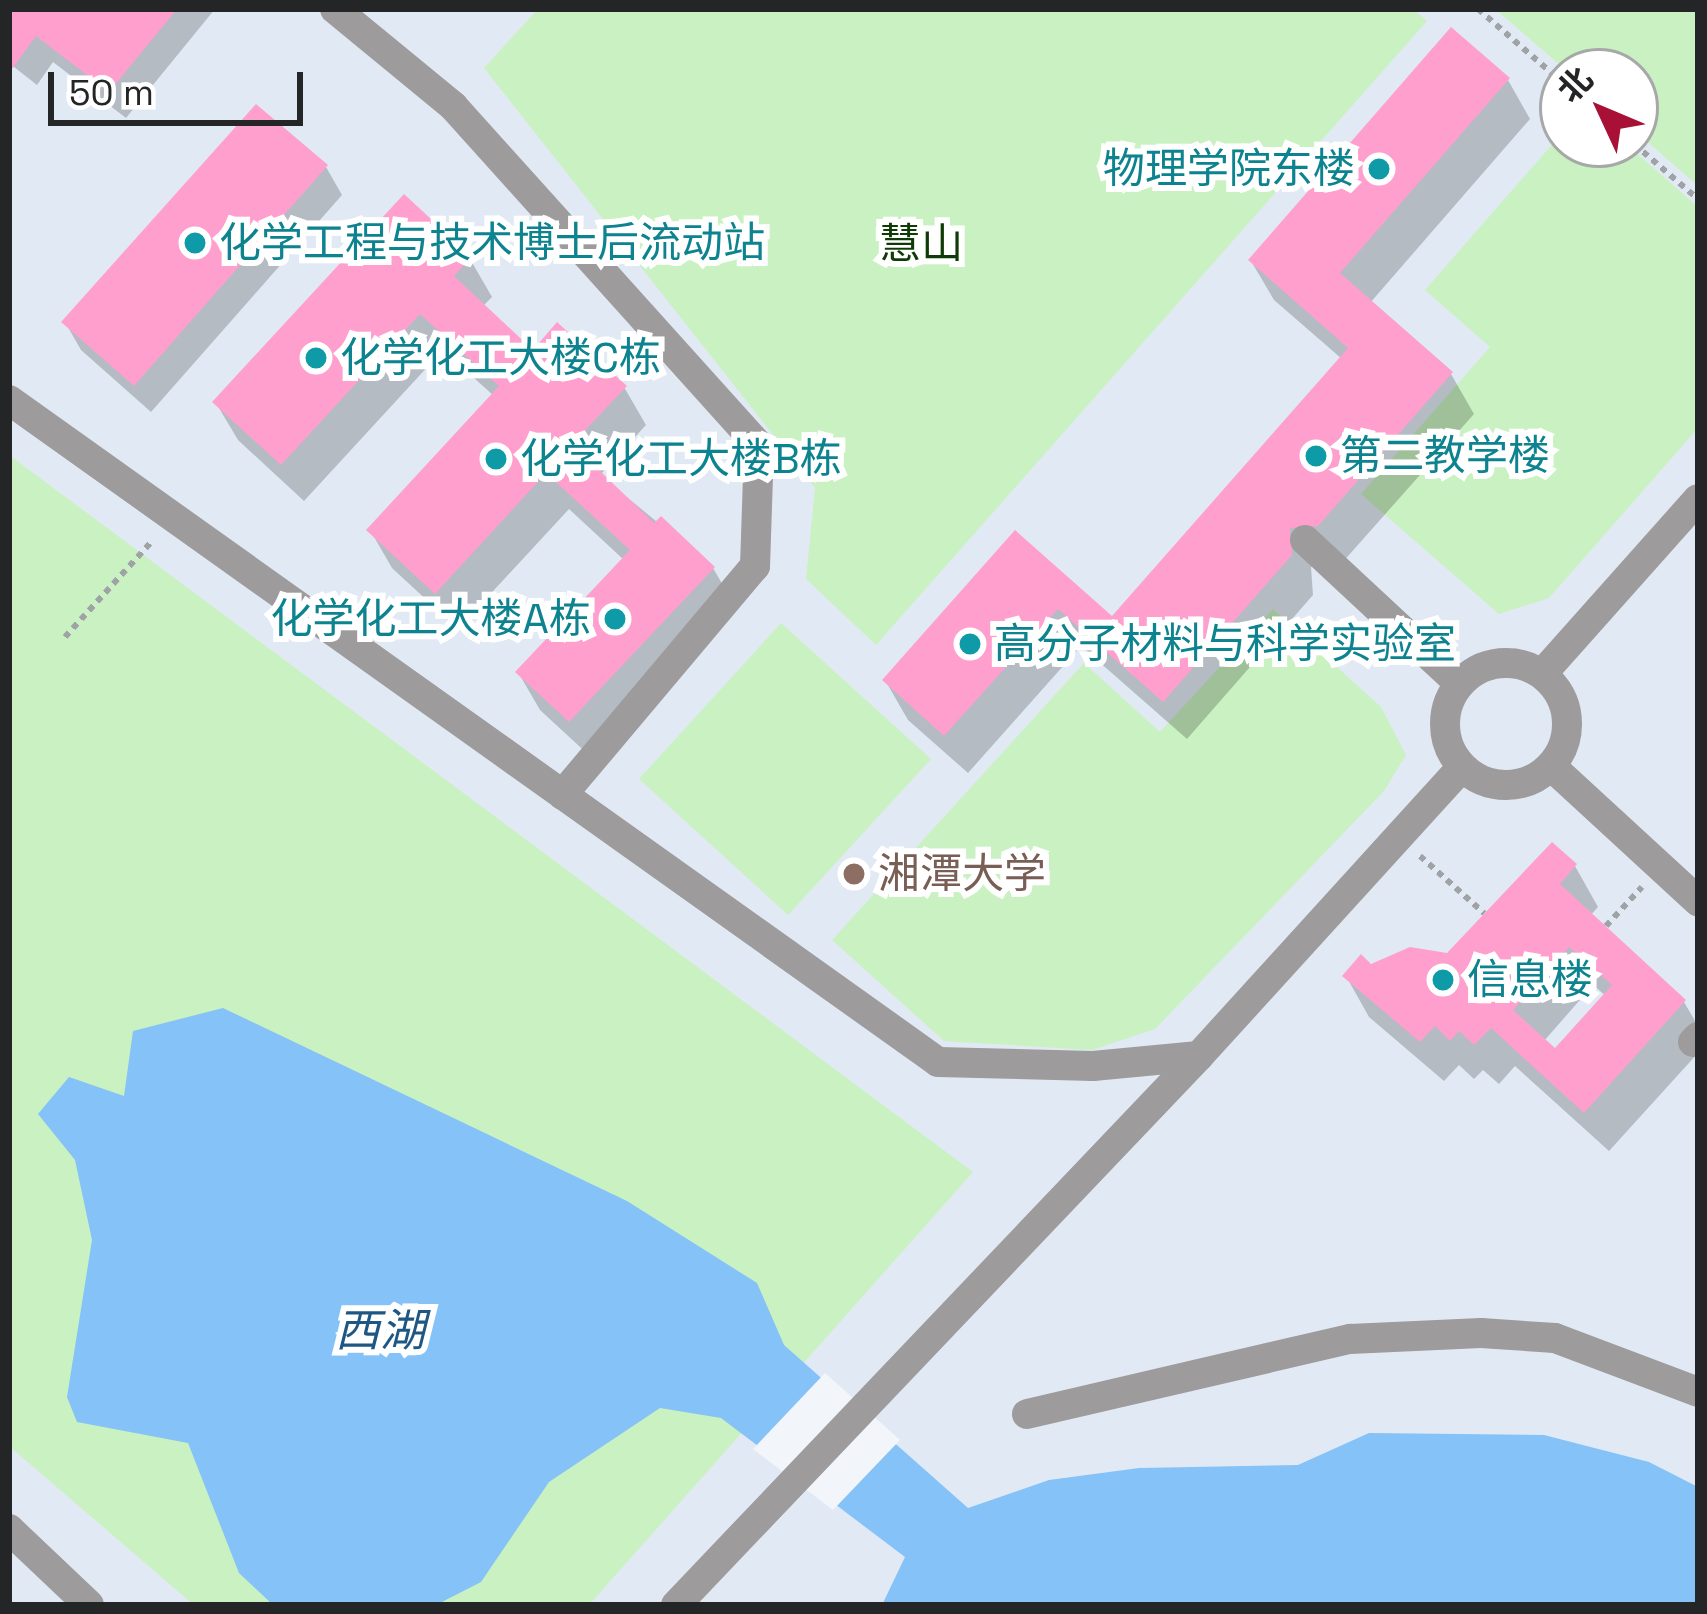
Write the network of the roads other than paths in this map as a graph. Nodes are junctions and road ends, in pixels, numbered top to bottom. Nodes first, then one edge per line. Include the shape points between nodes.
1 (334, 9) edge
2 (9, 400) edge
3 (1698, 499) edge
4 (1305, 541) dead end
5 (1542, 674) junction
6 (1459, 682) junction
7 (1551, 766) junction
8 (1462, 767) junction
9 (562, 795) junction
10 (1698, 902) edge
11 (1199, 1057) junction
12 (1698, 1392) edge
13 (1027, 1414) dead end
14 (9, 1528) edge
15 (89, 1605) edge
16 (676, 1605) edge

1 - 9 street via 453,106 759,446 755,566
2 - 9 street
3 - 5 street
4 - 6 street
5 - 6 street via 1507,662
5 - 7 street via 1565,708 1562,748
6 - 8 street via 1444,719
7 - 8 street via 1516,784
7 - 10 street
8 - 11 street
9 - 11 street via 938,1062 1094,1066
11 - 16 street
12 - 13 street via 1555,1338 1481,1333 1349,1340
14 - 15 street

